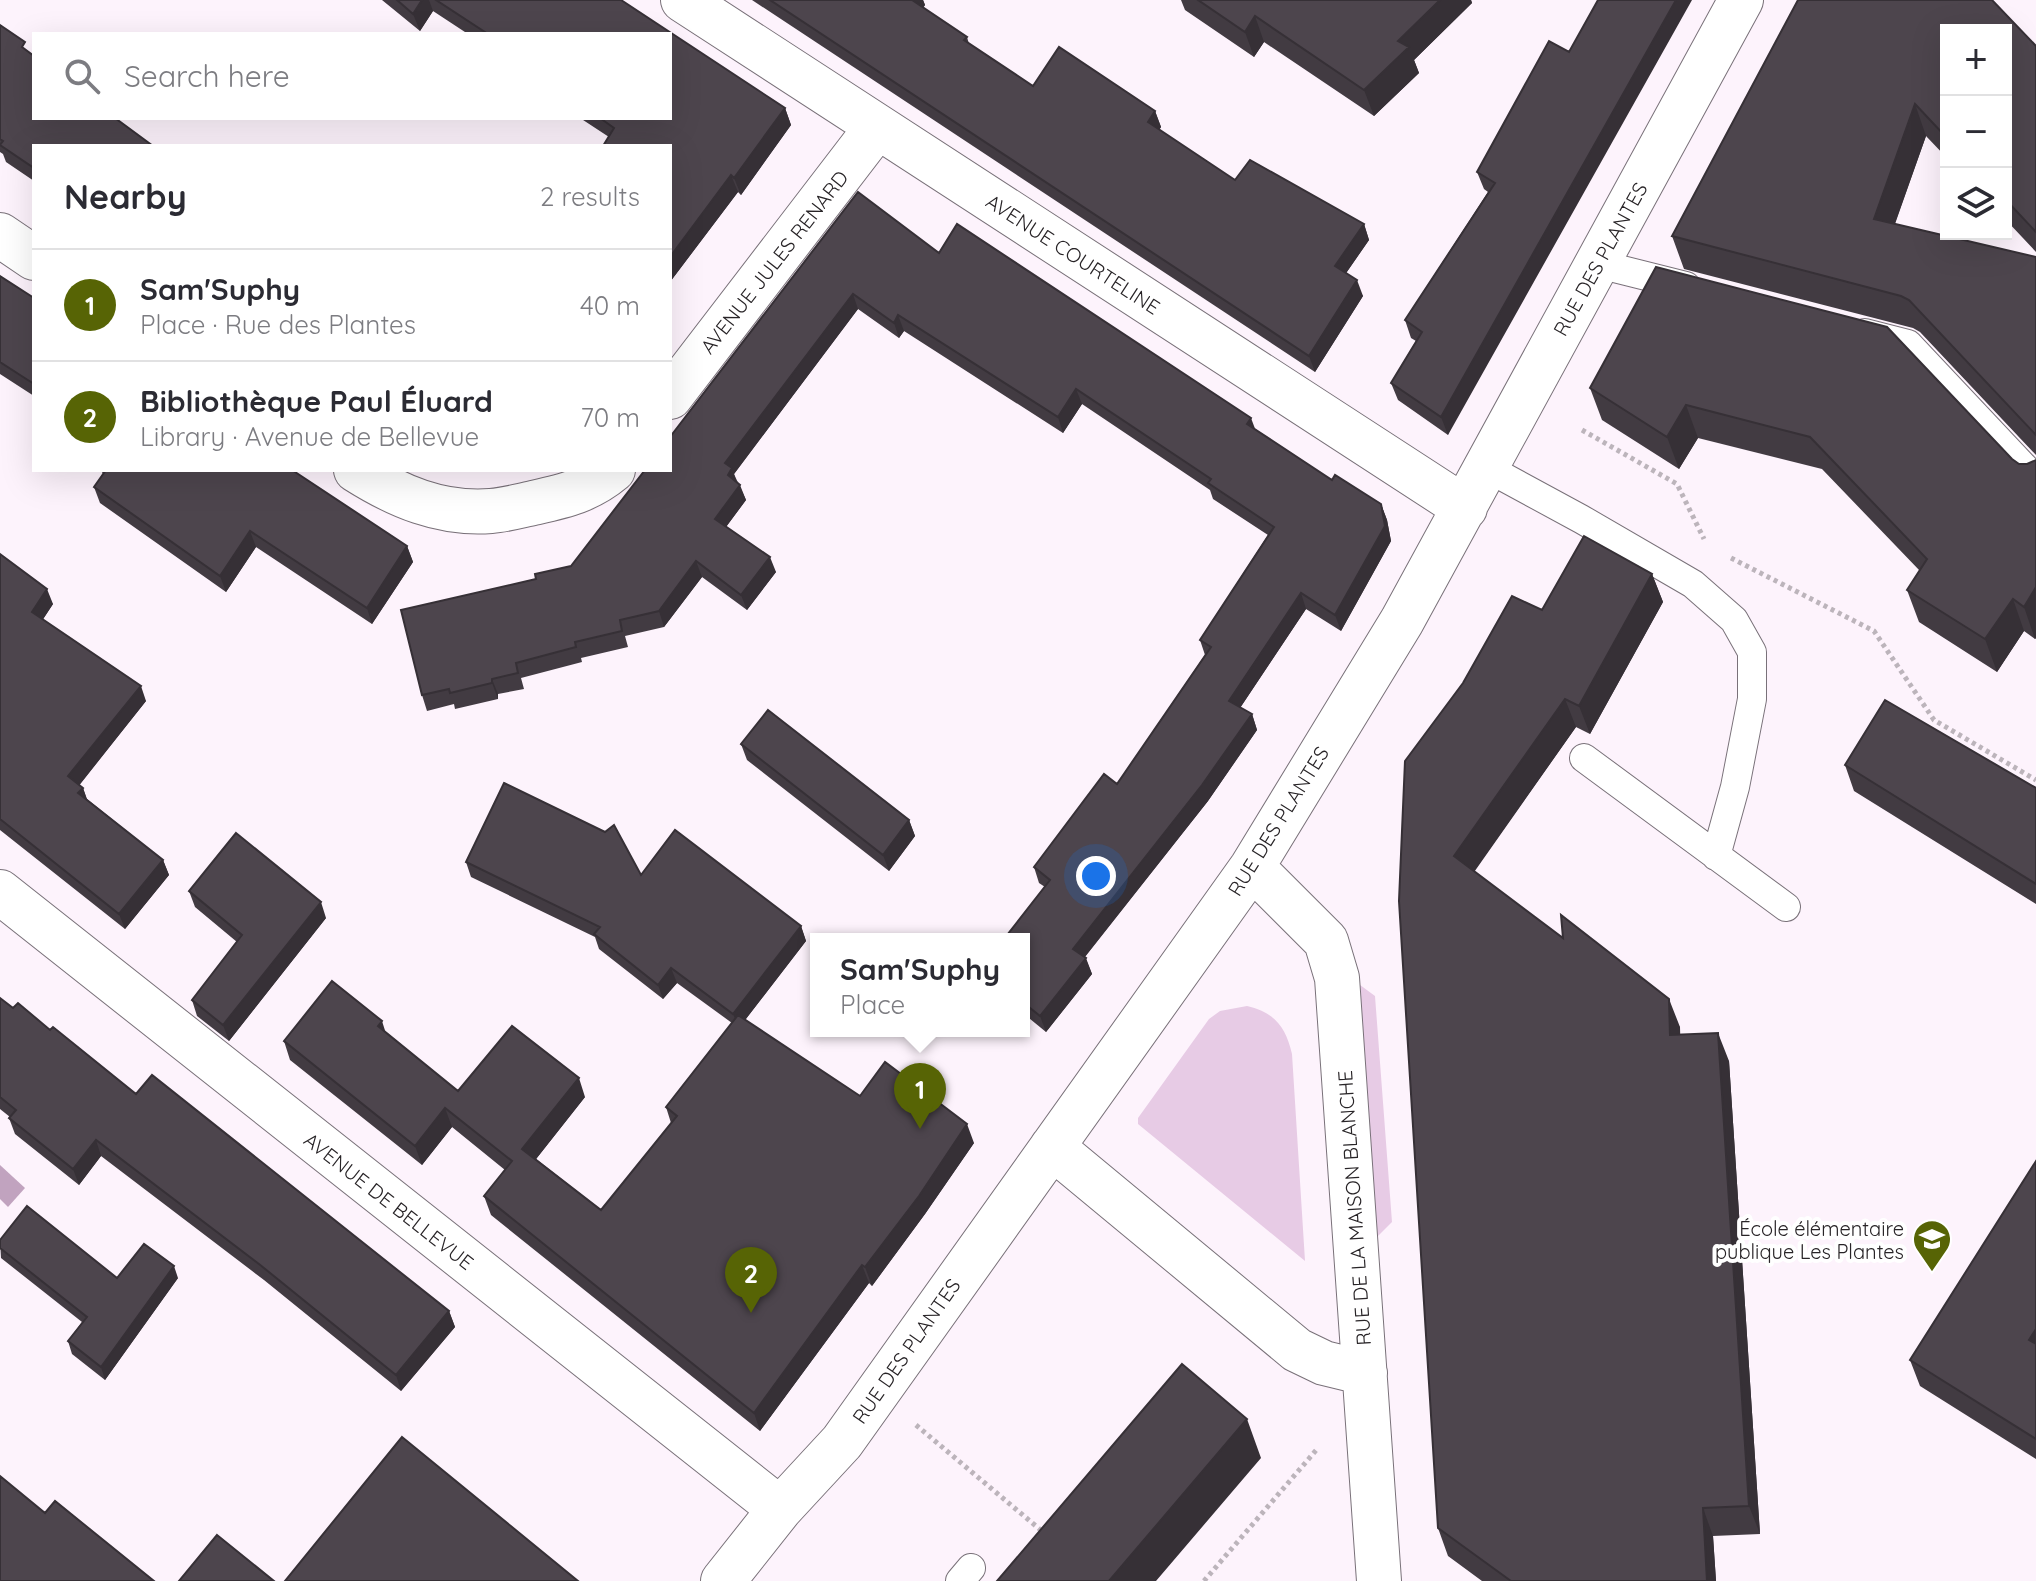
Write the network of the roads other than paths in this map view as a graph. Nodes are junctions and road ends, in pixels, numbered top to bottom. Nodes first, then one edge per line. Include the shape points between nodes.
1 (683, 0) edge
2 (1741, 0) edge
3 (877, 127) junction
4 (0, 235) edge
5 (32, 257) edge
6 (1598, 264) junction
7 (1708, 292) edge
8 (1846, 328) edge
9 (672, 394) edge
10 (1487, 468) junction
11 (359, 472) edge
12 (611, 472) edge
13 (2036, 480) edge
14 (1465, 508) junction
15 (1584, 758) dead end
16 (1716, 856) junction
17 (1252, 867) junction
18 (0, 892) edge
19 (1786, 907) dead end
20 (1052, 1147) junction
21 (1365, 1373) junction
22 (780, 1509) junction
23 (723, 1581) edge
24 (1379, 1581) edge

1 - 3 street, AVENUE COURTELINE
2 - 6 street, RUE DES PLANTES
3 - 9 street, AVENUE JULES RENARD
3 - 14 street, AVENUE COURTELINE
4 - 5 street
6 - 7 lane
6 - 10 street, RUE DES PLANTES
8 - 13 lane via 1908,344
10 - 14 street, RUE DES PLANTES
10 - 16 lane via 1693,584 1734,620 1752,652 1752,699
11 - 12 street via 419,503 491,511 575,494
14 - 17 street, RUE DES PLANTES
15 - 16 lane
16 - 19 lane
17 - 20 street, RUE DES PLANTES
17 - 21 street, RUE DE LA MAISON BLANCHE via 1326,941 1337,978
18 - 22 street, AVENUE DE BELLEVUE
20 - 21 street via 1297,1350
20 - 22 street, RUE DES PLANTES via 842,1442
21 - 24 street, RUE DE LA MAISON BLANCHE
22 - 23 street, RUE DES PLANTES

